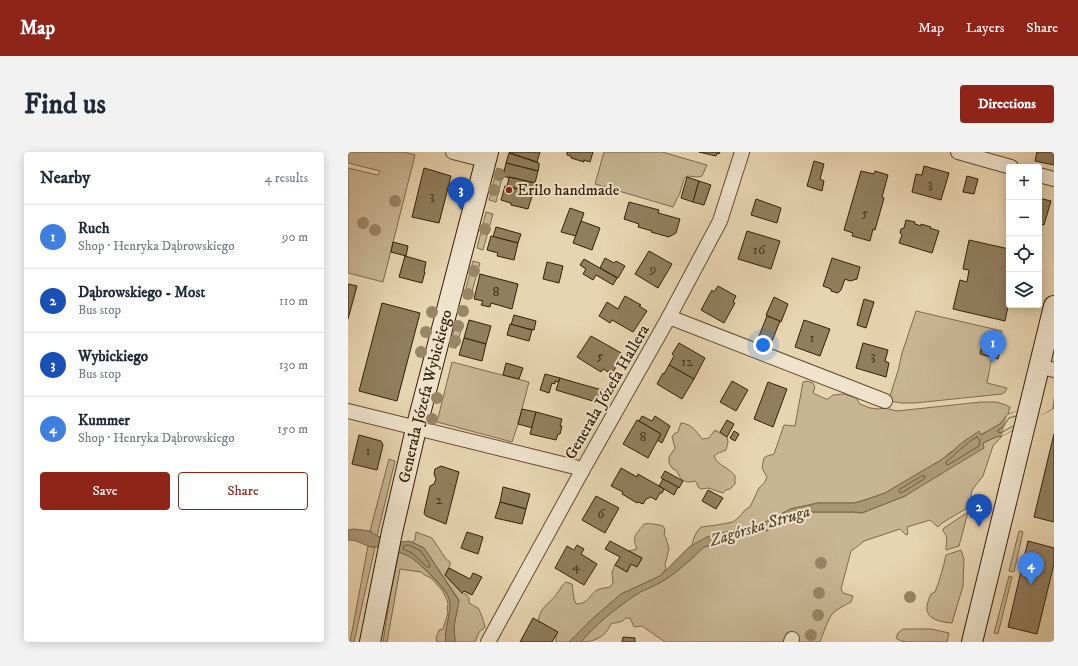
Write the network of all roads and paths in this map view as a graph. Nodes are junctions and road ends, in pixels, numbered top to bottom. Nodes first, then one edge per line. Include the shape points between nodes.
1 (453, 152) edge
2 (742, 152) edge
3 (958, 152) edge
4 (487, 156) edge
5 (1006, 166) edge
6 (1042, 176) edge
7 (1054, 179) edge
8 (1054, 306) edge
9 (669, 317) junction
10 (1047, 368) edge
11 (885, 402) dead end
12 (348, 411) edge
13 (416, 428) junction
14 (582, 471) junction
15 (370, 642) edge
16 (488, 642) edge
17 (972, 642) edge

1 - 4 street
2 - 9 street, Generała Józefa Hallera via 720,221
3 - 5 street
4 - 13 street, Generała Józefa Wybickiego
6 - 7 street
8 - 10 street
9 - 11 street
9 - 14 street, Generała Józefa Hallera
10 - 17 street
12 - 13 street
13 - 14 street via 575,467
13 - 15 street, Generała Józefa Wybickiego
14 - 16 street, Generała Józefa Hallera

